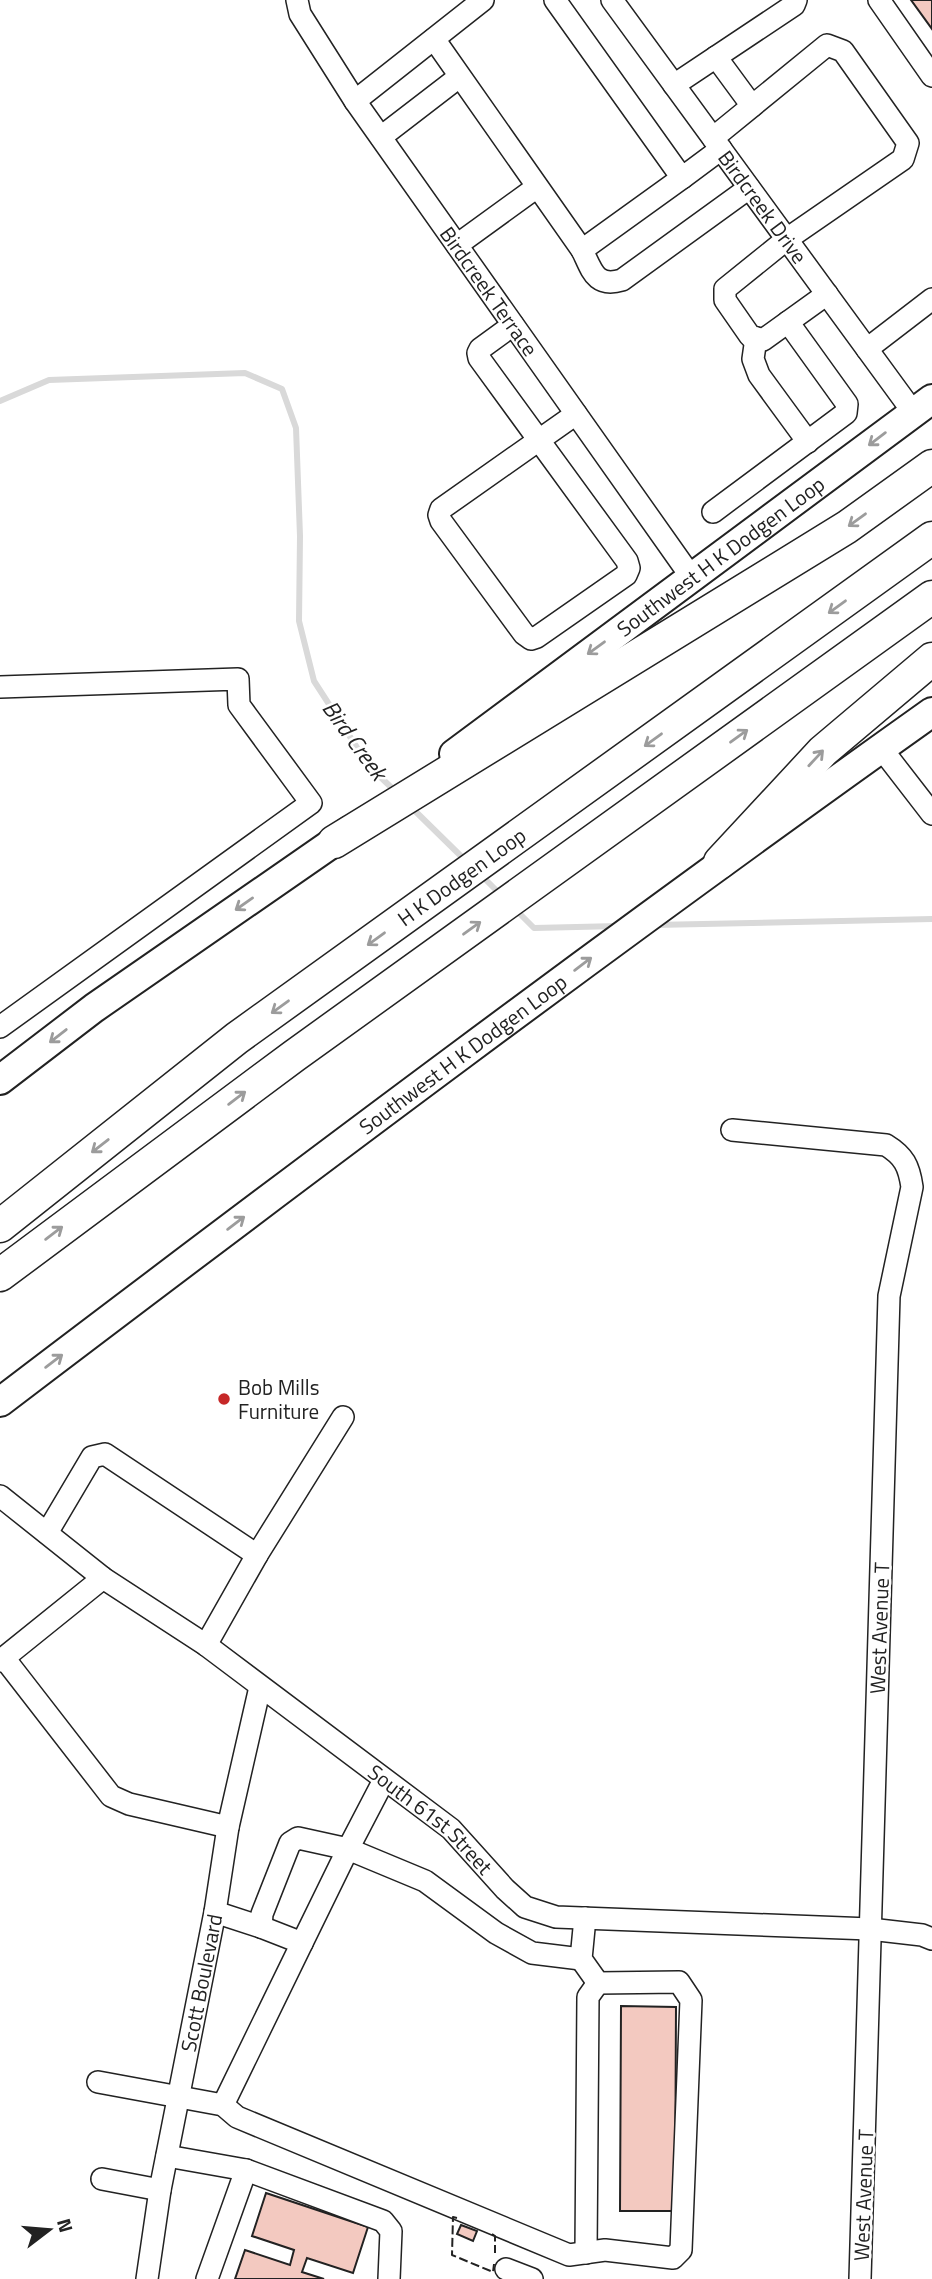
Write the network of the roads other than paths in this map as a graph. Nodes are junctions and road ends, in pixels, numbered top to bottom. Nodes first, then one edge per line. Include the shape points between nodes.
1 (297, 0) edge
2 (483, 0) edge
3 (555, 0) edge
4 (612, 0) edge
5 (796, 0) edge
6 (879, 0) edge
7 (434, 38) junction
8 (716, 57) junction
9 (932, 76) edge
10 (459, 77) junction
11 (674, 85) junction
12 (355, 101) junction
13 (752, 106) junction
14 (381, 137) junction
15 (717, 144) junction
16 (682, 178) junction
17 (537, 187) junction
18 (749, 188) junction
19 (787, 239) junction
20 (457, 245) junction
21 (582, 250) junction
22 (827, 294) junction
23 (932, 299) edge
24 (788, 322) junction
25 (513, 325) junction
26 (755, 338) junction
27 (867, 349) junction
28 (923, 405) edge
29 (576, 414) junction
30 (539, 440) junction
31 (808, 442) junction
32 (932, 466) edge
33 (713, 512) dead end
34 (932, 538) edge
35 (692, 578) junction
36 (932, 597) edge
37 (932, 659) edge
38 (0, 687) edge
39 (932, 712) edge
40 (505, 727) junction
41 (881, 748) junction
42 (932, 814) edge
43 (334, 842) joint
44 (720, 863) junction
45 (0, 1027) edge
46 (0, 1080) edge
47 (732, 1130) dead end
48 (0, 1226) edge
49 (0, 1275) edge
50 (0, 1402) edge
51 (343, 1417) dead end
52 (0, 1496) edge
53 (47, 1533) junction
54 (257, 1555) junction
55 (103, 1578) junction
56 (206, 1645) junction
57 (2, 1659) edge
58 (260, 1687) junction
59 (384, 1780) junction
60 (228, 1827) junction
61 (348, 1849) junction
62 (215, 1912) junction
63 (585, 1918) junction
64 (261, 1927) junction
65 (870, 1929) junction
66 (932, 1938) edge
67 (302, 1943) junction
68 (581, 1959) junction
69 (597, 1983) junction
70 (98, 2082) dead end
71 (180, 2096) junction
72 (223, 2105) junction
73 (167, 2155) junction
74 (246, 2170) junction
75 (102, 2179) dead end
76 (160, 2190) junction
77 (586, 2253) junction
78 (506, 2269) dead end
79 (147, 2279) edge
80 (206, 2279) edge
81 (389, 2279) edge
82 (532, 2279) edge
83 (860, 2279) edge

1 - 12 street, Birdcreek Terrace via 300,14
2 - 7 street
3 - 16 street
4 - 11 street, Birdcreek Drive
5 - 8 street
6 - 9 street
7 - 10 street
7 - 12 street
8 - 11 street
8 - 13 street
10 - 14 street
10 - 17 street
11 - 15 street, Birdcreek Drive
12 - 14 street, Birdcreek Terrace
13 - 15 street
13 - 19 street via 827,45 842,51 908,143 903,159
14 - 20 street, Birdcreek Terrace
15 - 16 street
15 - 18 street, Birdcreek Drive
16 - 21 street
17 - 20 street
17 - 21 street
18 - 19 street, Birdcreek Drive
18 - 21 street via 622,280 602,282
19 - 22 street, Birdcreek Drive
19 - 26 street via 725,289 725,300
20 - 25 street, Birdcreek Terrace
22 - 24 street
22 - 27 street, Birdcreek Drive
23 - 27 street
24 - 26 street via 763,340
24 - 31 street via 846,404 846,414
25 - 29 street, Birdcreek Terrace
25 - 30 street via 480,348 479,358
26 - 31 street via 753,359 759,375
27 - 28 street, Birdcreek Drive
28 -> 35 main road, Southwest H K Dodgen Loop
29 - 30 street
29 - 35 street, Birdcreek Terrace
30 - 30 street via 629,568 626,575 531,639 439,515 441,509
31 - 33 street
32 -> 40 highway via 847,527
34 -> 48 highway, H K Dodgen Loop via 237,1038
35 -> 40 main road, Southwest H K Dodgen Loop
49 -> 36 highway via 376,996
44 -> 37 highway via 823,751
38 - 45 street via 237,679 239,705 311,803
39 - 41 main road, Southwest H K Dodgen Loop
40 - 43 highway
41 - 42 street
41 - 44 main road, Southwest H K Dodgen Loop
43 -> 46 main road via 94,1008
50 -> 44 main road, Southwest H K Dodgen Loop
47 - 65 street, West Avenue T via 886,1145 905,1160 910,1171 912,1187 889,1296
51 - 54 street
52 - 53 street, South 61st Street
53 - 54 street via 92,1457 105,1454
53 - 55 street, South 61st Street
54 - 56 street
55 - 56 street, South 61st Street
55 - 57 street
56 - 58 street, South 61st Street
57 - 60 street via 111,1796
58 - 59 street, South 61st Street
58 - 60 street, Scott Boulevard
59 - 61 street
59 - 63 street, South 61st Street via 451,1829 525,1907 556,1917
60 - 62 street, Scott Boulevard
61 - 64 street via 298,1838 290,1843 262,1913
61 - 67 street
61 - 68 street via 425,1881 496,1933 532,1953
62 - 64 street
62 - 71 street, Scott Boulevard
63 - 65 street, South 61st Street
63 - 68 street
64 - 67 street
65 - 66 street, South 61st Street
65 - 83 street, West Avenue T
67 - 72 street
68 - 69 street
69 - 77 street via 588,1997
69 - 77 street via 679,1982 691,2000 681,2250 673,2258 605,2250
70 - 71 street
71 - 72 street
71 - 73 street, Scott Boulevard
72 - 77 street via 237,2117 569,2255
73 - 74 street
73 - 76 street, Scott Boulevard
74 - 80 street
74 - 81 street via 383,2221 391,2231
75 - 76 street
76 - 79 street, Scott Boulevard
78 - 82 street

